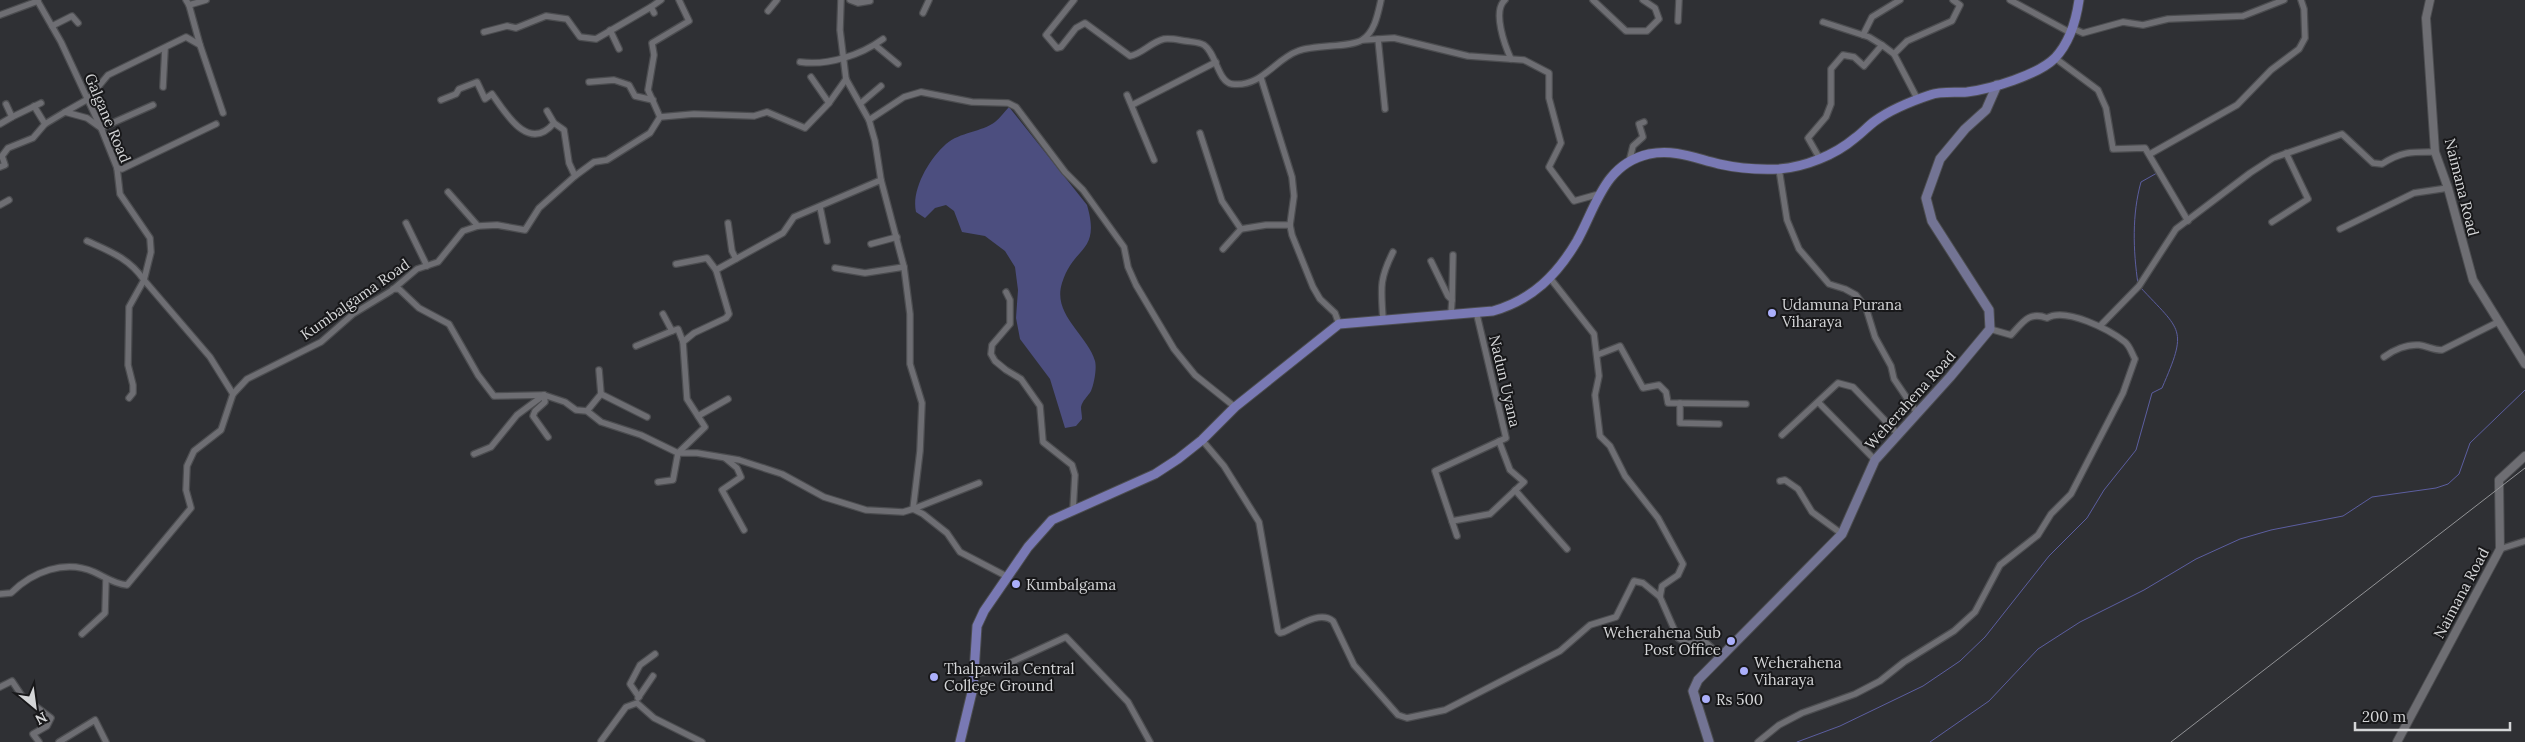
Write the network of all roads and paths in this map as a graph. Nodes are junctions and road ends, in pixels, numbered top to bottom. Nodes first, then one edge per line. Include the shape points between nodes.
1 (38, 0) edge
2 (206, 0) edge
3 (661, 0) edge
4 (679, 0) edge
5 (777, 0) edge
6 (841, 0) edge
7 (850, 0) edge
8 (1074, 0) edge
9 (1381, 0) edge
10 (1505, 0) edge
11 (1593, 0) edge
12 (1643, 0) edge
13 (1679, 0) edge
14 (1900, 0) edge
15 (1953, 0) edge
16 (2010, 0) edge
17 (2079, 0) edge
18 (2284, 0) edge
19 (2301, 0) edge
20 (2430, 0) edge
21 (870, 1) edge
22 (931, 1) edge
23 (187, 2) edge
24 (768, 11) dead end
25 (923, 14) dead end
26 (0, 15) edge
27 (1678, 21) dead end
28 (1823, 22) dead end
29 (78, 23) dead end
30 (52, 26) junction
31 (610, 30) junction
32 (2072, 31) junction
33 (484, 32) dead end
34 (1864, 35) junction
35 (883, 39) dead end
36 (1378, 39) junction
37 (1363, 40) junction
38 (200, 45) junction
39 (875, 45) junction
40 (1882, 45) junction
41 (165, 49) junction
42 (619, 49) dead end
43 (1894, 54) junction
44 (842, 58) junction
45 (2055, 58) junction
46 (1511, 59) junction
47 (800, 62) dead end
48 (1216, 62) junction
49 (898, 64) dead end
50 (811, 77) dead end
51 (1261, 78) junction
52 (846, 79) junction
53 (589, 82) dead end
54 (1997, 85) junction
55 (881, 86) dead end
56 (163, 87) dead end
57 (1127, 95) dead end
58 (88, 99) junction
59 (441, 100) dead end
60 (653, 100) junction
61 (1918, 100) junction
62 (41, 103) dead end
63 (829, 103) junction
64 (861, 103) junction
65 (6, 104) dead end
66 (153, 105) dead end
67 (1132, 105) junction
68 (34, 106) junction
69 (1384, 108) dead end
70 (548, 111) dead end
71 (65, 112) junction
72 (223, 113) dead end
73 (12, 117) junction
74 (660, 117) junction
75 (869, 120) junction
76 (1644, 122) dead end
77 (554, 123) junction
78 (0, 124) edge
79 (46, 124) junction
80 (216, 124) dead end
81 (101, 128) junction
82 (1200, 133) dead end
83 (2435, 152) junction
84 (2286, 153) junction
85 (2150, 154) junction
86 (1820, 159) junction
87 (1154, 160) dead end
88 (1629, 162) junction
89 (0, 167) edge
90 (117, 168) junction
91 (1780, 169) junction
92 (576, 176) junction
93 (880, 180) junction
94 (2448, 188) junction
95 (448, 192) dead end
96 (1598, 194) junction
97 (9, 200) dead end
98 (0, 205) edge
99 (820, 207) junction
100 (2188, 221) junction
101 (2272, 222) dead end
102 (728, 223) dead end
103 (406, 224) dead end
104 (1290, 225) junction
105 (478, 226) junction
106 (1241, 229) junction
107 (2340, 229) dead end
108 (897, 237) junction
109 (87, 241) dead end
110 (827, 241) dead end
111 (871, 244) dead end
112 (1223, 249) dead end
113 (1393, 252) dead end
114 (1453, 255) dead end
115 (736, 259) junction
116 (1431, 261) dead end
117 (676, 264) dead end
118 (427, 266) junction
119 (904, 267) junction
120 (835, 268) dead end
121 (716, 270) junction
122 (1550, 278) junction
123 (144, 280) junction
124 (391, 290) junction
125 (1006, 292) dead end
126 (1452, 300) junction
127 (1476, 312) junction
128 (663, 314) dead end
129 (1451, 314) junction
130 (1383, 319) junction
131 (2498, 322) junction
132 (1339, 324) junction
133 (2100, 326) junction
134 (1990, 329) junction
135 (672, 331) junction
136 (683, 342) junction
137 (636, 346) dead end
138 (1597, 355) junction
139 (2384, 357) dead end
140 (2525, 364) edge
141 (599, 370) dead end
142 (233, 394) junction
143 (601, 394) junction
144 (544, 395) junction
145 (128, 398) dead end
146 (728, 399) dead end
147 (1680, 403) junction
148 (1819, 403) junction
149 (1746, 404) dead end
150 (1235, 406) junction
151 (587, 411) junction
152 (1917, 413) junction
153 (698, 416) junction
154 (647, 417) dead end
155 (1719, 424) dead end
156 (1898, 434) junction
157 (1782, 435) dead end
158 (548, 437) dead end
159 (1202, 440) junction
160 (1499, 442) junction
161 (678, 453) junction
162 (474, 454) dead end
163 (2525, 456) edge
164 (725, 458) junction
165 (1875, 460) junction
166 (1780, 481) dead end
167 (658, 482) dead end
168 (979, 483) dead end
169 (1515, 490) junction
170 (913, 509) junction
171 (1073, 510) junction
172 (1452, 522) junction
173 (744, 530) dead end
174 (1842, 534) junction
175 (1456, 536) dead end
176 (2525, 541) edge
177 (1567, 549) dead end
178 (2500, 549) junction
179 (1008, 577) junction
180 (106, 579) junction
181 (0, 594) edge
182 (1660, 597) junction
183 (82, 634) dead end
184 (655, 654) dead end
185 (1719, 658) junction
186 (975, 673) junction
187 (653, 676) dead end
188 (0, 687) edge
189 (638, 700) junction
190 (601, 741) dead end
191 (39, 742) edge
192 (59, 742) edge
193 (106, 742) edge
194 (702, 742) edge
195 (960, 742) edge
196 (1150, 742) edge
197 (1709, 742) edge
198 (1758, 742) edge
199 (2397, 742) edge

1 - 26 street
1 - 30 street, Galgane Road
2 - 23 street
3 - 31 street via 652,10
4 - 60 street via 689,21 652,43 654,55 648,90
5 - 24 street
6 - 44 street
7 - 21 street via 858,3
8 - 48 street via 1046,35 1057,48 1061,48 1076,28 1084,23 1130,56 1159,41 1174,39 1206,46
9 - 37 street via 1374,25
10 - 46 street via 1499,12 1504,45
11 - 12 street via 1626,31 1648,31 1659,19 1655,8
13 - 27 street
14 - 34 street via 1872,16
15 - 43 street via 1960,5 1952,21 1907,41
16 - 32 street
17 - 32 main road
18 - 32 street via 2243,16 2168,19 2143,25 2123,22 2082,33
19 - 85 street via 2305,38 2299,49 2271,70 2237,105
20 - 83 street, Naimana Road via 2426,18
22 - 25 street
23 - 38 street
28 - 34 street
29 - 30 street via 72,16
30 - 58 street, Galgane Road
31 - 33 street via 596,39 580,37 567,19 546,16 516,28 507,26
31 - 42 street
32 - 45 main road
34 - 40 street
35 - 39 street
36 - 37 street
36 - 46 street via 1394,38 1468,56
36 - 69 street
37 - 51 street via 1297,51
38 - 41 street via 186,37
38 - 72 street
39 - 44 street
39 - 49 street
40 - 43 street
40 - 86 street via 1864,66 1854,57 1843,55 1831,69 1831,104 1826,117 1808,138
41 - 56 street
41 - 58 street via 108,75
43 - 61 street
44 - 47 street
44 - 52 street
45 - 54 main road via 2025,76
45 - 85 street via 2098,90 2106,108 2113,148 2145,148
46 - 96 street via 1524,60 1549,73 1549,98 1561,142 1549,167 1574,201
48 - 51 street via 1230,84
48 - 67 street
50 - 63 street
51 - 104 street via 1292,177 1294,196
52 - 63 street
52 - 64 street
53 - 60 street via 614,80 629,85 635,96
54 - 61 main road via 1969,92 1932,94
54 - 134 main road via 1986,110 1940,159 1926,198 1932,221 1990,310
55 - 64 street
57 - 67 street
58 - 71 street
58 - 81 street, Galgane Road
59 - 77 street via 477,82 485,99 492,94 513,123 526,133 535,134 549,129
60 - 74 street
61 - 86 main road via 1875,121 1854,139
62 - 68 street
63 - 74 street via 804,128 767,112 754,116 694,114
64 - 75 street
65 - 73 street
66 - 81 street
67 - 87 street
68 - 73 street
68 - 79 street
70 - 77 street
71 - 79 street
71 - 81 street via 87,118
73 - 78 street
74 - 92 street via 650,132 607,160 594,162
75 - 93 street
75 - 150 street via 904,97 921,92 946,98 1008,103 1016,107 1124,247 1136,285 1174,349 1195,375
76 - 88 street via 1639,124 1643,137 1633,146
77 - 92 street via 564,130 569,163
79 - 89 street via 33,138 8,148 2,156 5,165
80 - 90 street via 122,169
81 - 90 street, Galgane Road
82 - 106 street via 1222,201
83 - 84 street via 2407,152 2382,164 2373,163 2342,134
83 - 94 street, Naimana Road
84 - 100 street via 2250,173
84 - 101 street via 2308,199
85 - 100 street
86 - 91 main road
88 - 91 main road via 1654,153 1677,152 1734,166
88 - 96 main road via 1613,174
90 - 123 street, Galgane Road via 120,194 150,238 151,252
91 - 152 street via 1787,220 1799,249 1829,284 1856,295 1866,308 1894,379
92 - 105 street via 539,208 525,230 497,225
93 - 99 street
93 - 108 street
94 - 107 street via 2414,193
94 - 131 street, Naimana Road via 2472,280
95 - 105 street
96 - 122 main road via 1578,240
97 - 98 street
99 - 110 street
99 - 115 street via 794,217 783,233
100 - 133 street via 2176,229 2139,286
102 - 115 street
103 - 118 street
104 - 106 street
104 - 132 street via 1314,287 1320,299 1335,313
105 - 118 street, Kumbalgama Road via 463,231 438,262
106 - 112 street
108 - 111 street
108 - 119 street
109 - 123 street via 122,257
113 - 130 street via 1380,286
114 - 126 street
115 - 121 street
116 - 126 street
117 - 121 street via 707,258
118 - 124 street, Kumbalgama Road via 417,269
119 - 120 street via 865,273
119 - 170 street via 910,314 910,364 922,403
121 - 136 street via 729,314
122 - 127 main road via 1528,298 1511,306
122 - 138 street via 1594,334
123 - 142 street via 210,357
123 - 145 street, Galgane Road via 128,307 128,366 133,385
124 - 142 street, Kumbalgama Road via 353,314 321,342 247,379
124 - 144 street via 399,289 419,308 449,324 494,396
125 - 171 street via 1010,300 1010,324 992,345 991,354 995,361 1021,379 1040,406 1043,442 1072,465 1075,475
126 - 129 street
127 - 129 main road
127 - 160 street, Nadun Uyana via 1506,438
128 - 135 street
129 - 130 main road
130 - 132 main road
131 - 139 street via 2442,350 2418,345 2395,349
131 - 140 street, Naimana Road
132 - 150 main road
133 - 134 street via 2080,319 2053,314 2048,318 2037,314 2027,317 2011,335
133 - 198 street via 2127,343 2135,359 2123,393 2071,494 2051,514 2038,535 2000,565 1975,612 1954,631 1880,681 1787,721
134 - 152 main road, Weherahena Road
135 - 136 street via 678,329
135 - 137 street
136 - 153 street via 687,399
138 - 147 street via 1620,346 1643,388 1660,385 1666,392 1668,403
138 - 182 street via 1599,376 1594,394 1600,436 1610,446 1625,476 1658,518 1683,564 1678,575 1662,586
141 - 143 street
142 - 180 street, Kumbalgama Road via 222,430 194,451 187,466 186,490 191,508 126,585
143 - 151 street
143 - 154 street
144 - 151 street via 565,402 576,410
144 - 158 street via 545,402 534,416
144 - 162 street via 517,416 492,447
146 - 153 street
147 - 149 street
147 - 155 street via 1680,423
148 - 156 street via 1838,383 1853,387
148 - 157 street
148 - 165 street
150 - 159 main road
151 - 161 street via 601,422 641,435
152 - 156 main road, Weherahena Road
153 - 161 street via 705,427
156 - 165 main road, Weherahena Road
159 - 171 main road via 1155,474
159 - 182 street via 1224,466 1259,522 1278,631 1284,632 1319,616 1329,618 1354,665 1398,714 1407,718 1445,710 1560,651 1590,625 1616,616 1634,582 1643,583
160 - 169 street via 1510,470 1524,482
160 - 172 street, Nadun Uyana via 1435,471
161 - 164 street
161 - 167 street via 673,480
163 - 178 street, Naimana Road via 2499,480
164 - 170 street via 782,474 824,497 866,510 903,512
164 - 173 street via 737,468 741,477 722,490
165 - 174 main road, Weherahena Road
166 - 174 street via 1785,480 1798,489 1812,512
168 - 170 street
169 - 172 street via 1490,514
169 - 177 street
170 - 179 street via 947,534 960,552
171 - 179 main road via 1052,520
172 - 175 street
174 - 185 main road, Weherahena Road
176 - 178 street
178 - 199 street, Naimana Road
179 - 186 main road via 977,626
180 - 181 street, Kumbalgama Road via 92,571 54,568 37,573 11,593
180 - 183 street via 105,613
182 - 185 street via 1678,638 1688,644 1701,641 1709,644
184 - 189 street via 640,666 630,684
185 - 197 main road, Weherahena Road via 1698,680 1693,691
186 - 195 main road
186 - 196 street via 990,672 1066,637 1128,702
187 - 189 street
188 - 191 street via 12,680 22,696 51,718 47,726 33,734
189 - 190 street via 626,707
189 - 194 street via 654,718
192 - 193 street via 95,720

